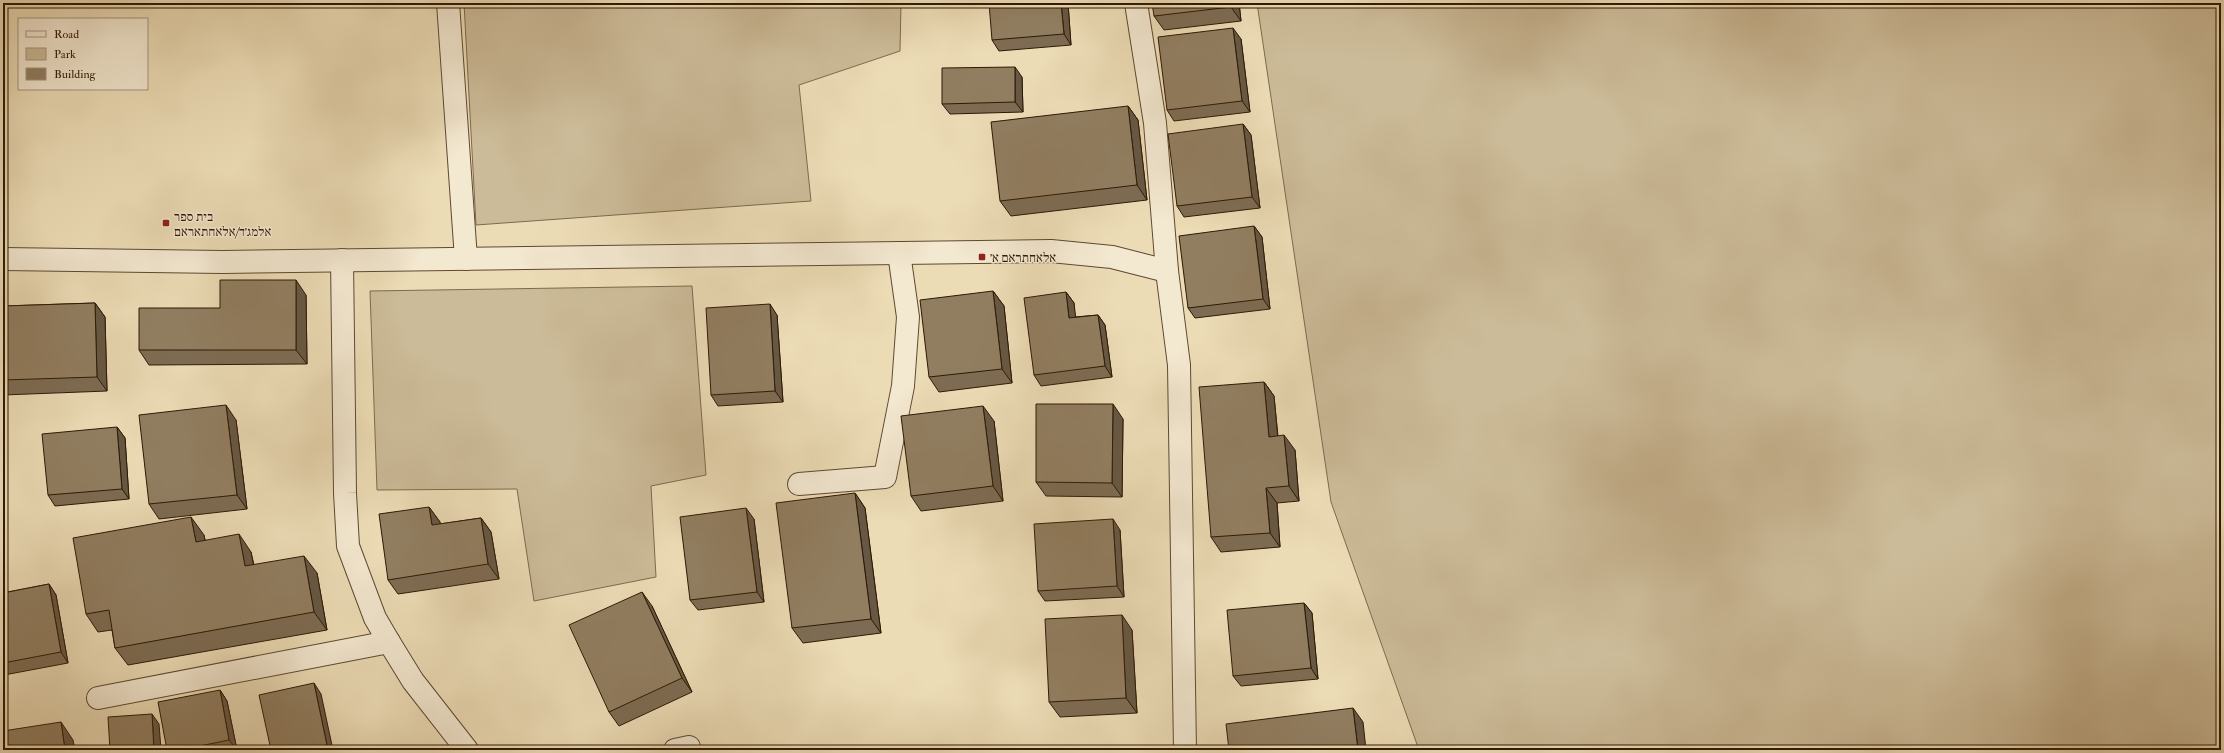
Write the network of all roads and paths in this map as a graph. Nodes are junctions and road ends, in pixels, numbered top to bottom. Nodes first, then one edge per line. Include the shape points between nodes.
1 (448, 3) edge
2 (1136, 3) edge
3 (899, 252) junction
4 (3, 259) edge
5 (466, 259) junction
6 (342, 260) junction
7 (1167, 271) junction
8 (800, 484) dead end
9 (389, 642) junction
10 (98, 698) dead end
11 (467, 750) edge
12 (1185, 750) edge

1 - 5 street
2 - 7 street via 1154,123
3 - 5 street
3 - 7 street via 1052,251 1112,257
3 - 8 street via 908,317 903,386 885,477
4 - 6 street via 223,262
5 - 6 street
6 - 9 street via 348,546 375,618
7 - 12 street via 1179,365
9 - 10 street
9 - 11 street via 413,681

